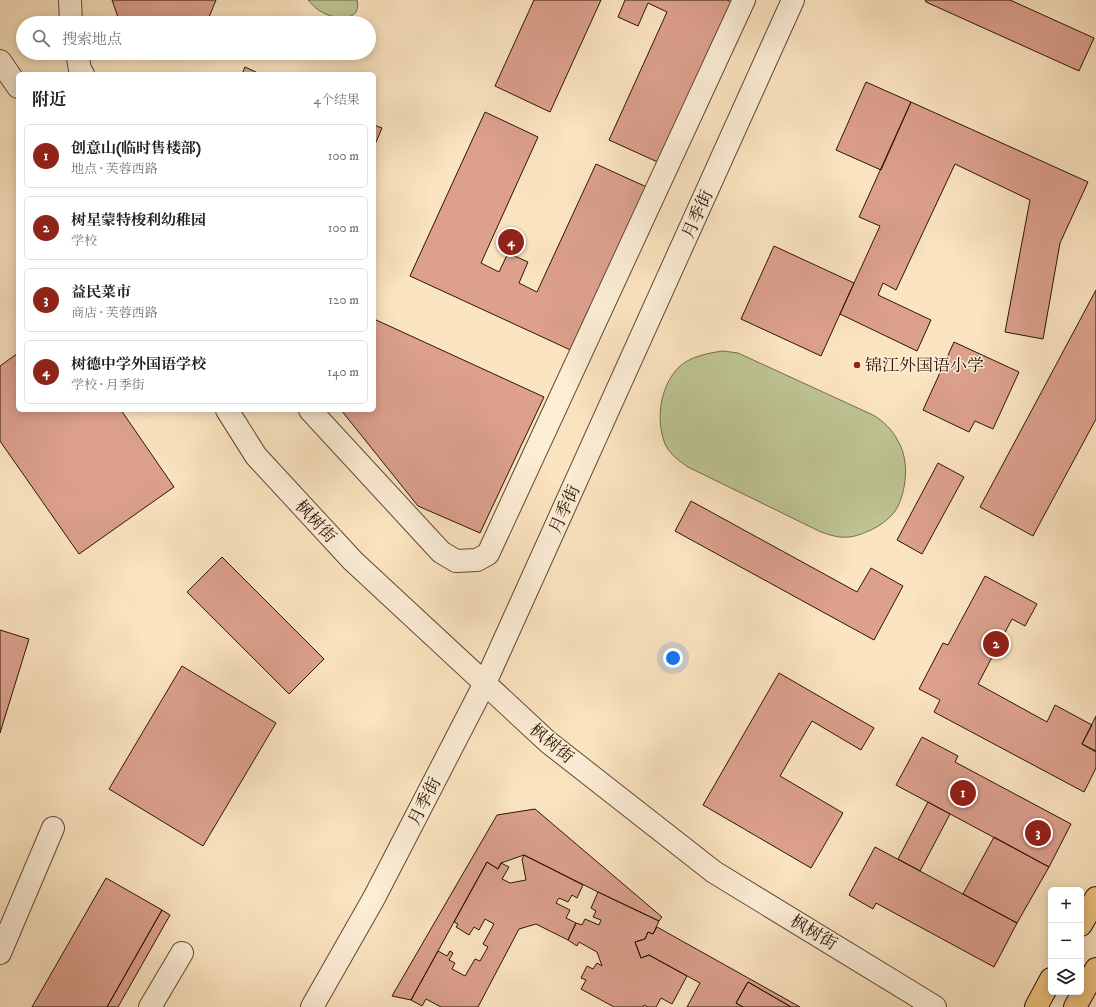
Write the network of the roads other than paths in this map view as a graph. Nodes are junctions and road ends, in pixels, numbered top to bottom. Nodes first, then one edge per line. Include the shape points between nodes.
1 (70, 0) edge
2 (744, 0) edge
3 (793, 0) edge
4 (71, 16) edge
5 (78, 60) edge
6 (0, 61) edge
7 (82, 72) edge
8 (16, 84) edge
9 (228, 412) edge
10 (312, 412) edge
11 (485, 683) junction
12 (53, 828) dead end
13 (1096, 898) edge
14 (1082, 923) edge
15 (0, 953) edge
16 (182, 953) dead end
17 (1096, 969) edge
18 (1048, 985) edge
19 (150, 1007) edge
20 (312, 1007) edge
21 (935, 1007) edge
22 (1036, 1007) edge
23 (1075, 1007) edge

1 - 4 street
2 - 10 street via 488,554 477,560 456,561 441,552
3 - 11 street, 月季街
5 - 7 street
6 - 8 street
9 - 11 street, 枫树街 via 256,456 353,561
11 - 20 street, 月季街 via 374,898
11 - 21 street, 枫树街 via 548,742 714,872
12 - 15 street
13 - 14 main road
16 - 19 street
17 - 23 main road
18 - 22 main road

